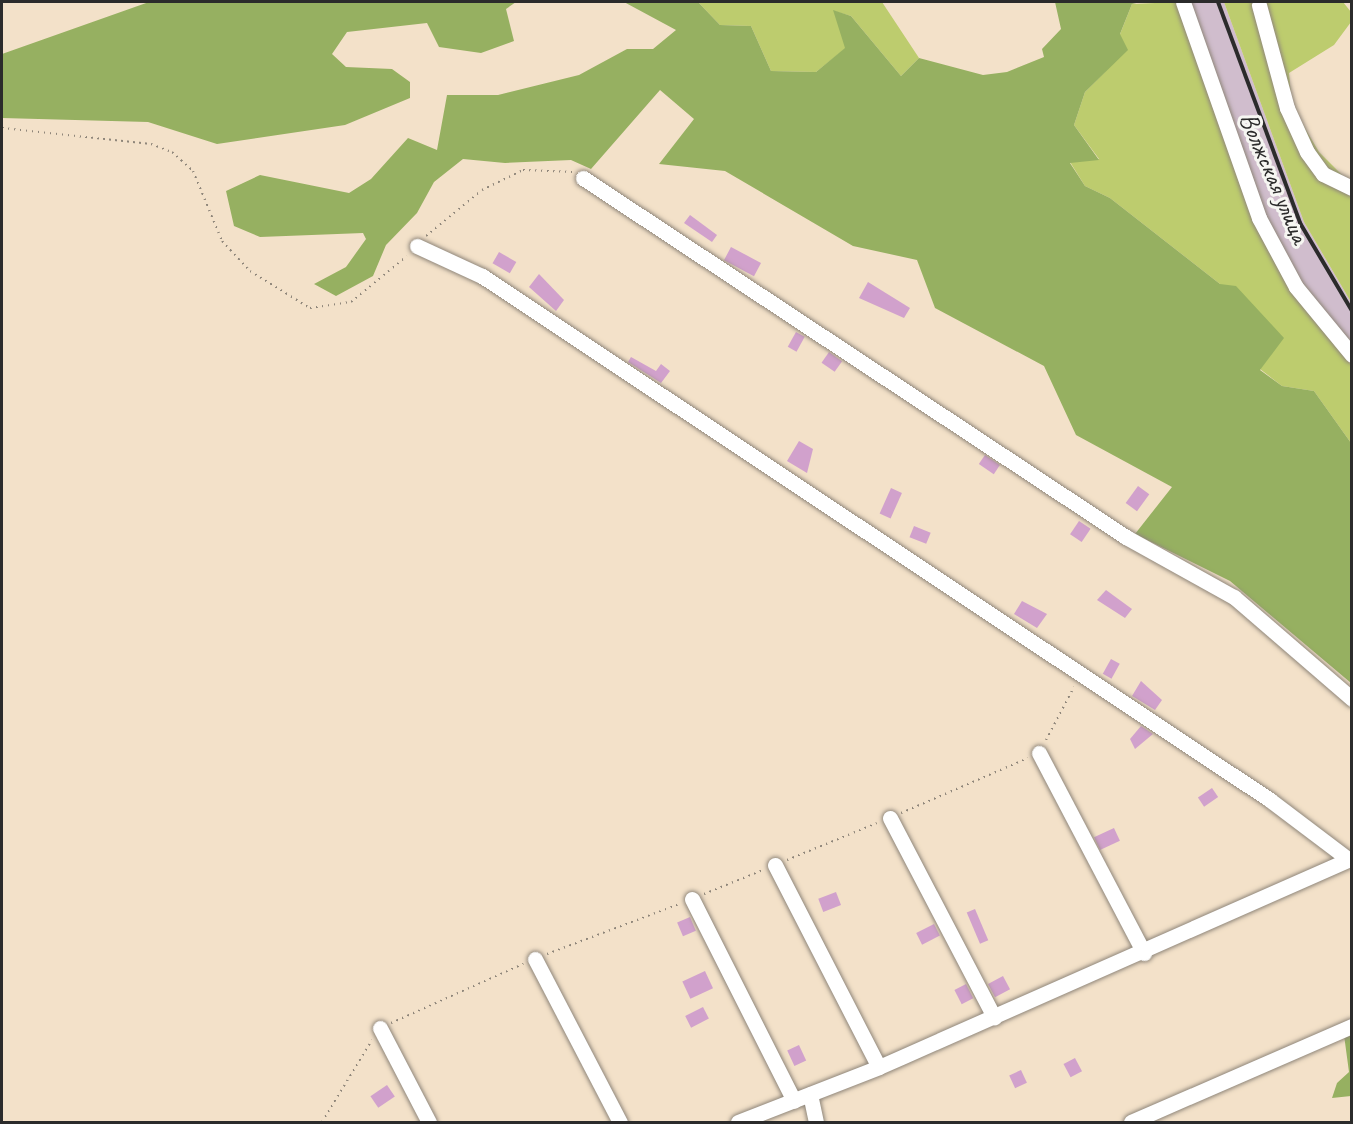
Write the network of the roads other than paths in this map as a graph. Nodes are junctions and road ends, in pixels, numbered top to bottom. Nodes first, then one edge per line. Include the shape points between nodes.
1 (1183, 2) edge
2 (1259, 5) dead end
3 (583, 178) road end
4 (1347, 186) edge
5 (417, 246) road end
6 (1352, 355) edge
7 (1352, 699) edge
8 (1039, 753) dead end
9 (890, 818) dead end
10 (1350, 859) edge
11 (775, 865) dead end
12 (692, 899) dead end
13 (1144, 953) junction
14 (535, 959) dead end
15 (994, 1017) junction
16 (1352, 1026) edge
17 (380, 1028) dead end
18 (879, 1067) junction
19 (810, 1094) junction
20 (794, 1101) junction
21 (429, 1122) edge
22 (620, 1122) edge
23 (738, 1122) edge
24 (816, 1122) edge
25 (1131, 1122) edge

1 - 6 street, Волжская улица via 1258,218 1296,286
2 - 4 street via 1287,108 1307,152 1323,174
3 - 7 street via 1126,537 1234,597
5 - 10 street via 482,276 1261,793
8 - 13 street
9 - 15 street
10 - 13 street
11 - 18 street
12 - 20 street
13 - 15 street
14 - 22 street
15 - 18 street
16 - 25 street
17 - 21 street
18 - 19 street
19 - 20 street
19 - 24 street
20 - 23 street

